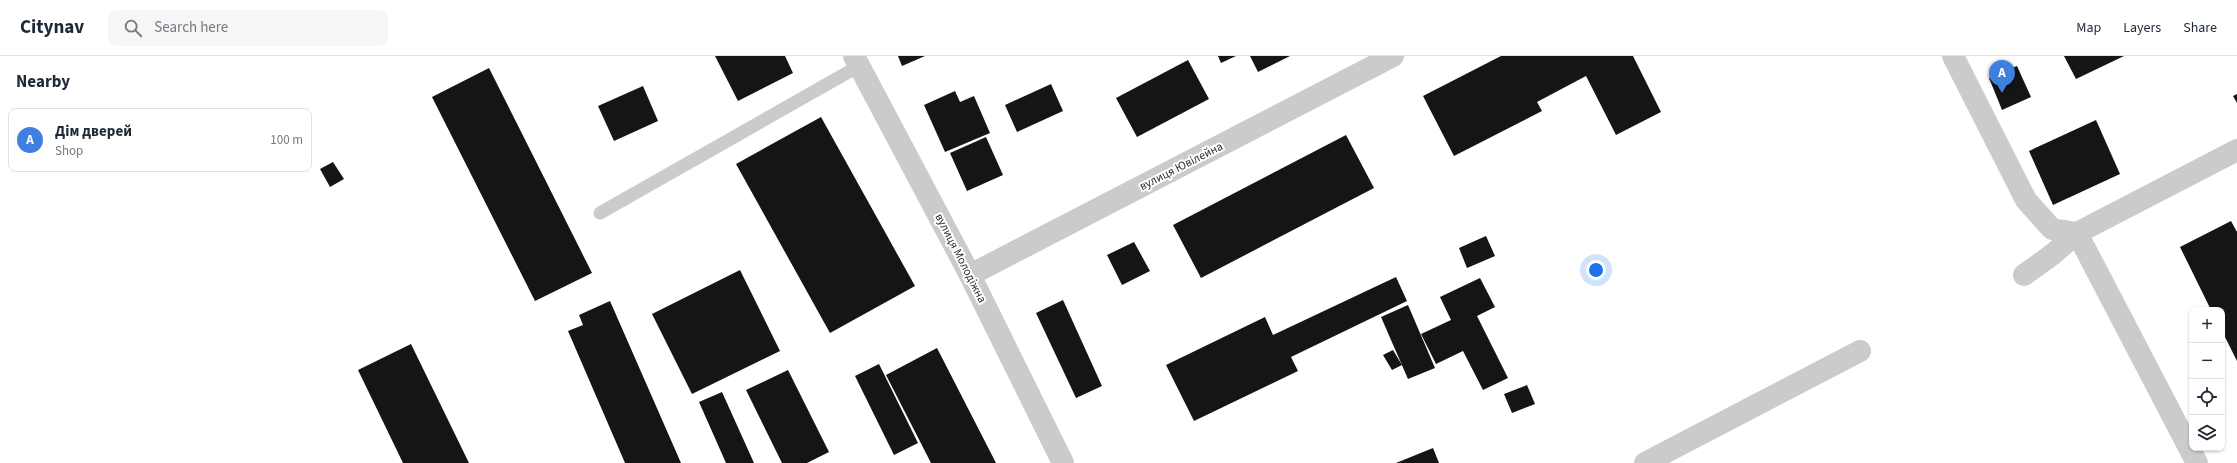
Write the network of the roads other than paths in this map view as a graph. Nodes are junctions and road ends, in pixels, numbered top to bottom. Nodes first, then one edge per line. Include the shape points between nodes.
1 (1393, 56) edge
2 (1953, 56) edge
3 (857, 61) edge
4 (2237, 150) edge
5 (600, 213) dead end
6 (2077, 233) junction
7 (970, 275) junction
8 (2024, 275) dead end
9 (1860, 351) dead end
10 (1063, 463) edge
11 (1645, 463) edge
12 (2197, 463) edge

1 - 7 street, вулиця Ювілейна
2 - 6 street via 2026,200 2052,229
3 - 5 lane
3 - 7 street, вулиця Молодіжна
4 - 6 street
6 - 8 street
6 - 12 street
7 - 10 street, вулиця Молодіжна
9 - 11 street

